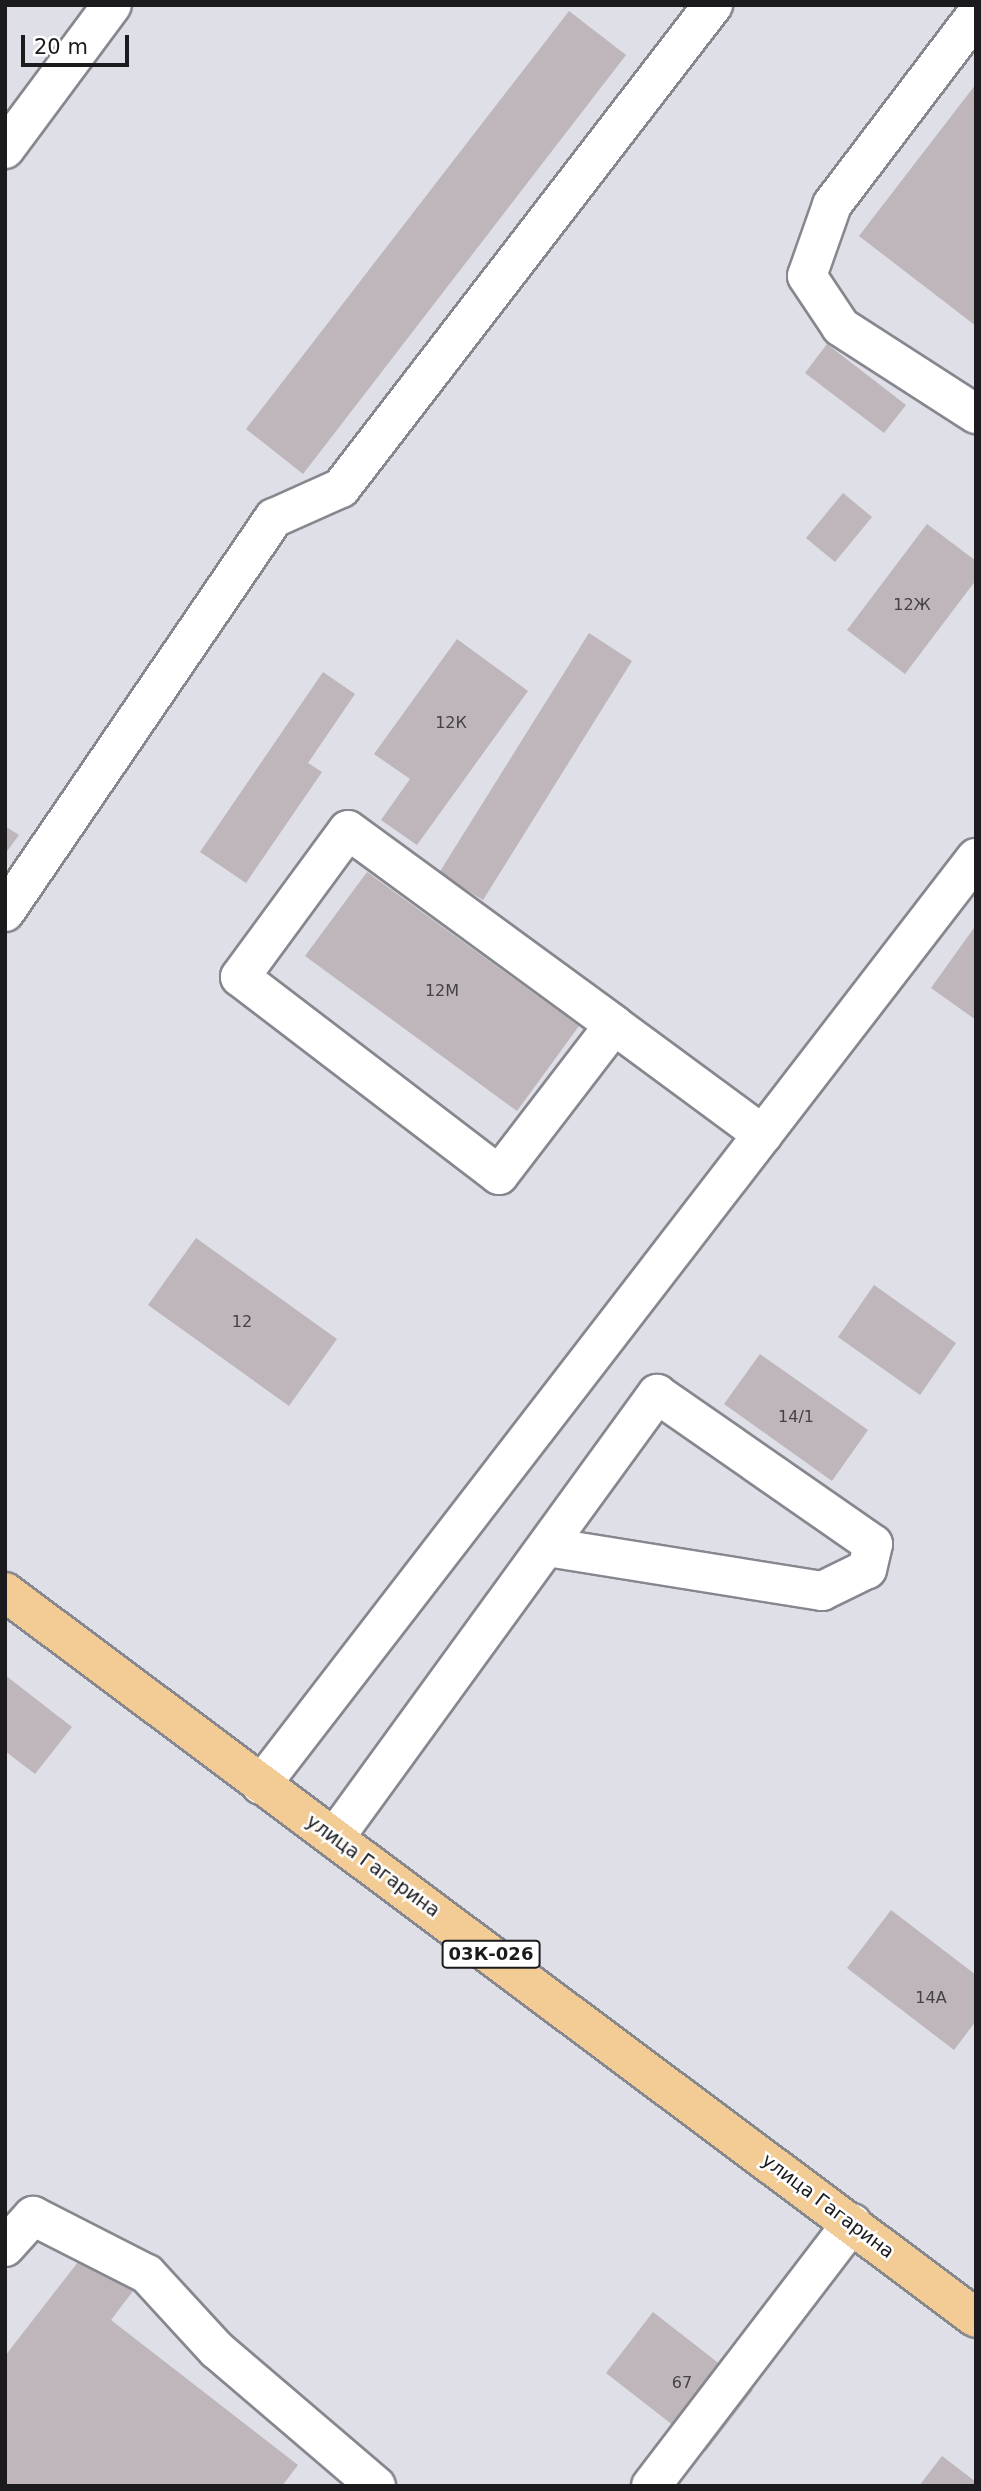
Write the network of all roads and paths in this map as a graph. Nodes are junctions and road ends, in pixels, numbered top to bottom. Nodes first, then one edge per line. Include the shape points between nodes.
1 (112, 5) edge
2 (713, 5) edge
3 (976, 15) edge
4 (5, 149) edge
5 (976, 414) edge
6 (976, 858) edge
7 (5, 912) edge
8 (614, 1025) junction
9 (763, 1135) junction
10 (548, 1547) junction
11 (5, 1592) edge
12 (261, 1785) junction
13 (335, 1837) junction
14 (852, 2223) junction
15 (5, 2247) edge
16 (976, 2318) edge
17 (376, 2486) edge
18 (651, 2486) edge

1 - 4 lane
2 - 7 lane via 341,488 274,518
3 - 5 lane via 832,205 807,276 841,327
6 - 9 lane
8 - 8 lane via 348,830 240,977 499,1175
8 - 9 lane
9 - 12 lane
10 - 10 lane via 657,1394 873,1545 867,1569 822,1591
10 - 13 lane
11 - 12 main road, улица Гагарина / 03К-026
12 - 13 main road, улица Гагарина / 03К-026
13 - 14 main road, улица Гагарина / 03К-026
14 - 16 main road, улица Гагарина / 03К-026
14 - 18 lane
15 - 17 lane via 33,2216 147,2274 217,2350

